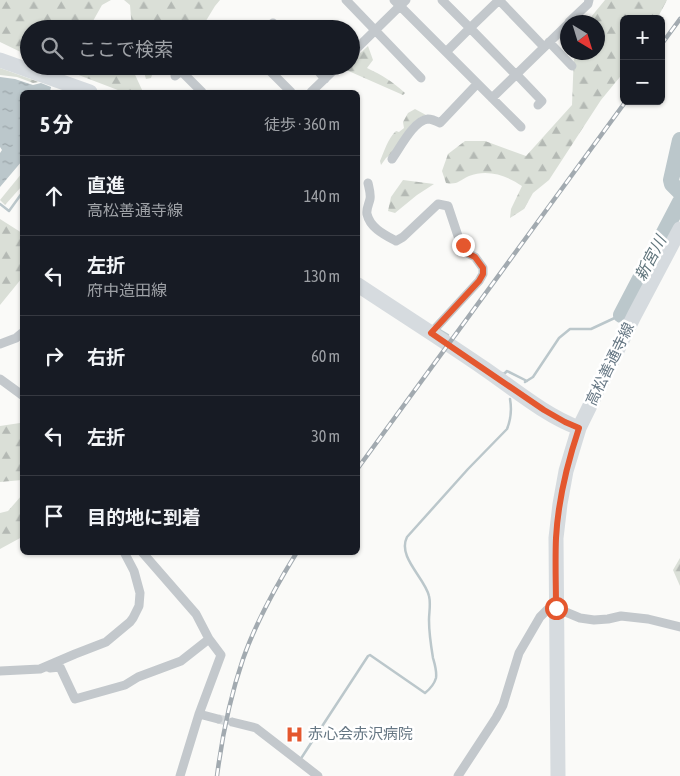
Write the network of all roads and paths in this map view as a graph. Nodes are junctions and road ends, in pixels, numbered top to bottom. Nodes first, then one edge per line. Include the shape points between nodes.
1 (346, 0) edge
2 (442, 0) edge
3 (499, 0) edge
4 (589, 0) edge
5 (400, 2) edge
6 (576, 15) edge
7 (470, 28) junction
8 (375, 30) junction
9 (560, 31) edge
10 (547, 44) junction
11 (360, 45) edge
12 (446, 52) junction
13 (0, 60) edge
14 (572, 66) dead end
15 (20, 67) edge
16 (42, 75) edge
17 (185, 75) edge
18 (275, 75) edge
19 (322, 75) edge
20 (330, 75) edge
21 (516, 75) junction
22 (421, 78) dead end
23 (326, 79) junction
24 (477, 84) junction
25 (84, 90) edge
26 (200, 90) edge
27 (289, 90) edge
28 (313, 90) edge
29 (492, 98) junction
30 (538, 105) dead end
31 (521, 127) dead end
32 (392, 159) dead end
33 (368, 183) dead end
34 (680, 229) edge
35 (360, 286) edge
36 (431, 333) junction
37 (20, 335) edge
38 (0, 344) edge
39 (0, 379) edge
40 (20, 394) edge
41 (579, 428) junction
42 (126, 555) edge
43 (145, 555) edge
44 (556, 608) junction
45 (680, 627) edge
46 (210, 639) junction
47 (40, 670) junction
48 (0, 671) edge
49 (199, 714) junction
50 (218, 719) tunnel mouth
51 (232, 722) tunnel mouth
52 (180, 776) edge
53 (318, 776) edge
54 (458, 776) edge
55 (558, 776) edge

1 - 8 street
2 - 7 street
3 - 7 street
3 - 10 street
4 - 6 street
5 - 8 street
5 - 12 street
7 - 12 street
7 - 21 street
8 - 11 street
8 - 22 street
9 - 10 street
10 - 14 street
10 - 21 street
12 - 24 street
13 - 15 main road
16 - 25 main road
17 - 26 street
18 - 27 street
19 - 23 street
20 - 23 street
21 - 29 street
21 - 30 street via 542,101
23 - 28 street
24 - 29 street
24 - 32 street via 440,123 430,119 416,124
29 - 31 street
33 - 36 street via 371,197 367,214 382,234 396,241 438,204 448,206 463,245 483,268 479,281
34 - 41 main road, 高松善通寺線
35 - 36 main road
36 - 41 main road via 544,410
37 - 38 street
39 - 40 street
41 - 44 main road, 高松善通寺線 via 560,504 556,538
42 - 47 street via 140,592 139,606 133,618 106,642
43 - 46 street via 196,614
44 - 45 street via 580,618 594,620 621,616
44 - 54 street via 547,610 540,617 520,653 503,705
44 - 55 main road, 高松善通寺線
46 - 47 street via 180,661 125,685 75,699 60,667
46 - 49 street via 221,655
47 - 48 street
49 - 50 street
49 - 52 street
51 - 53 street via 256,728

